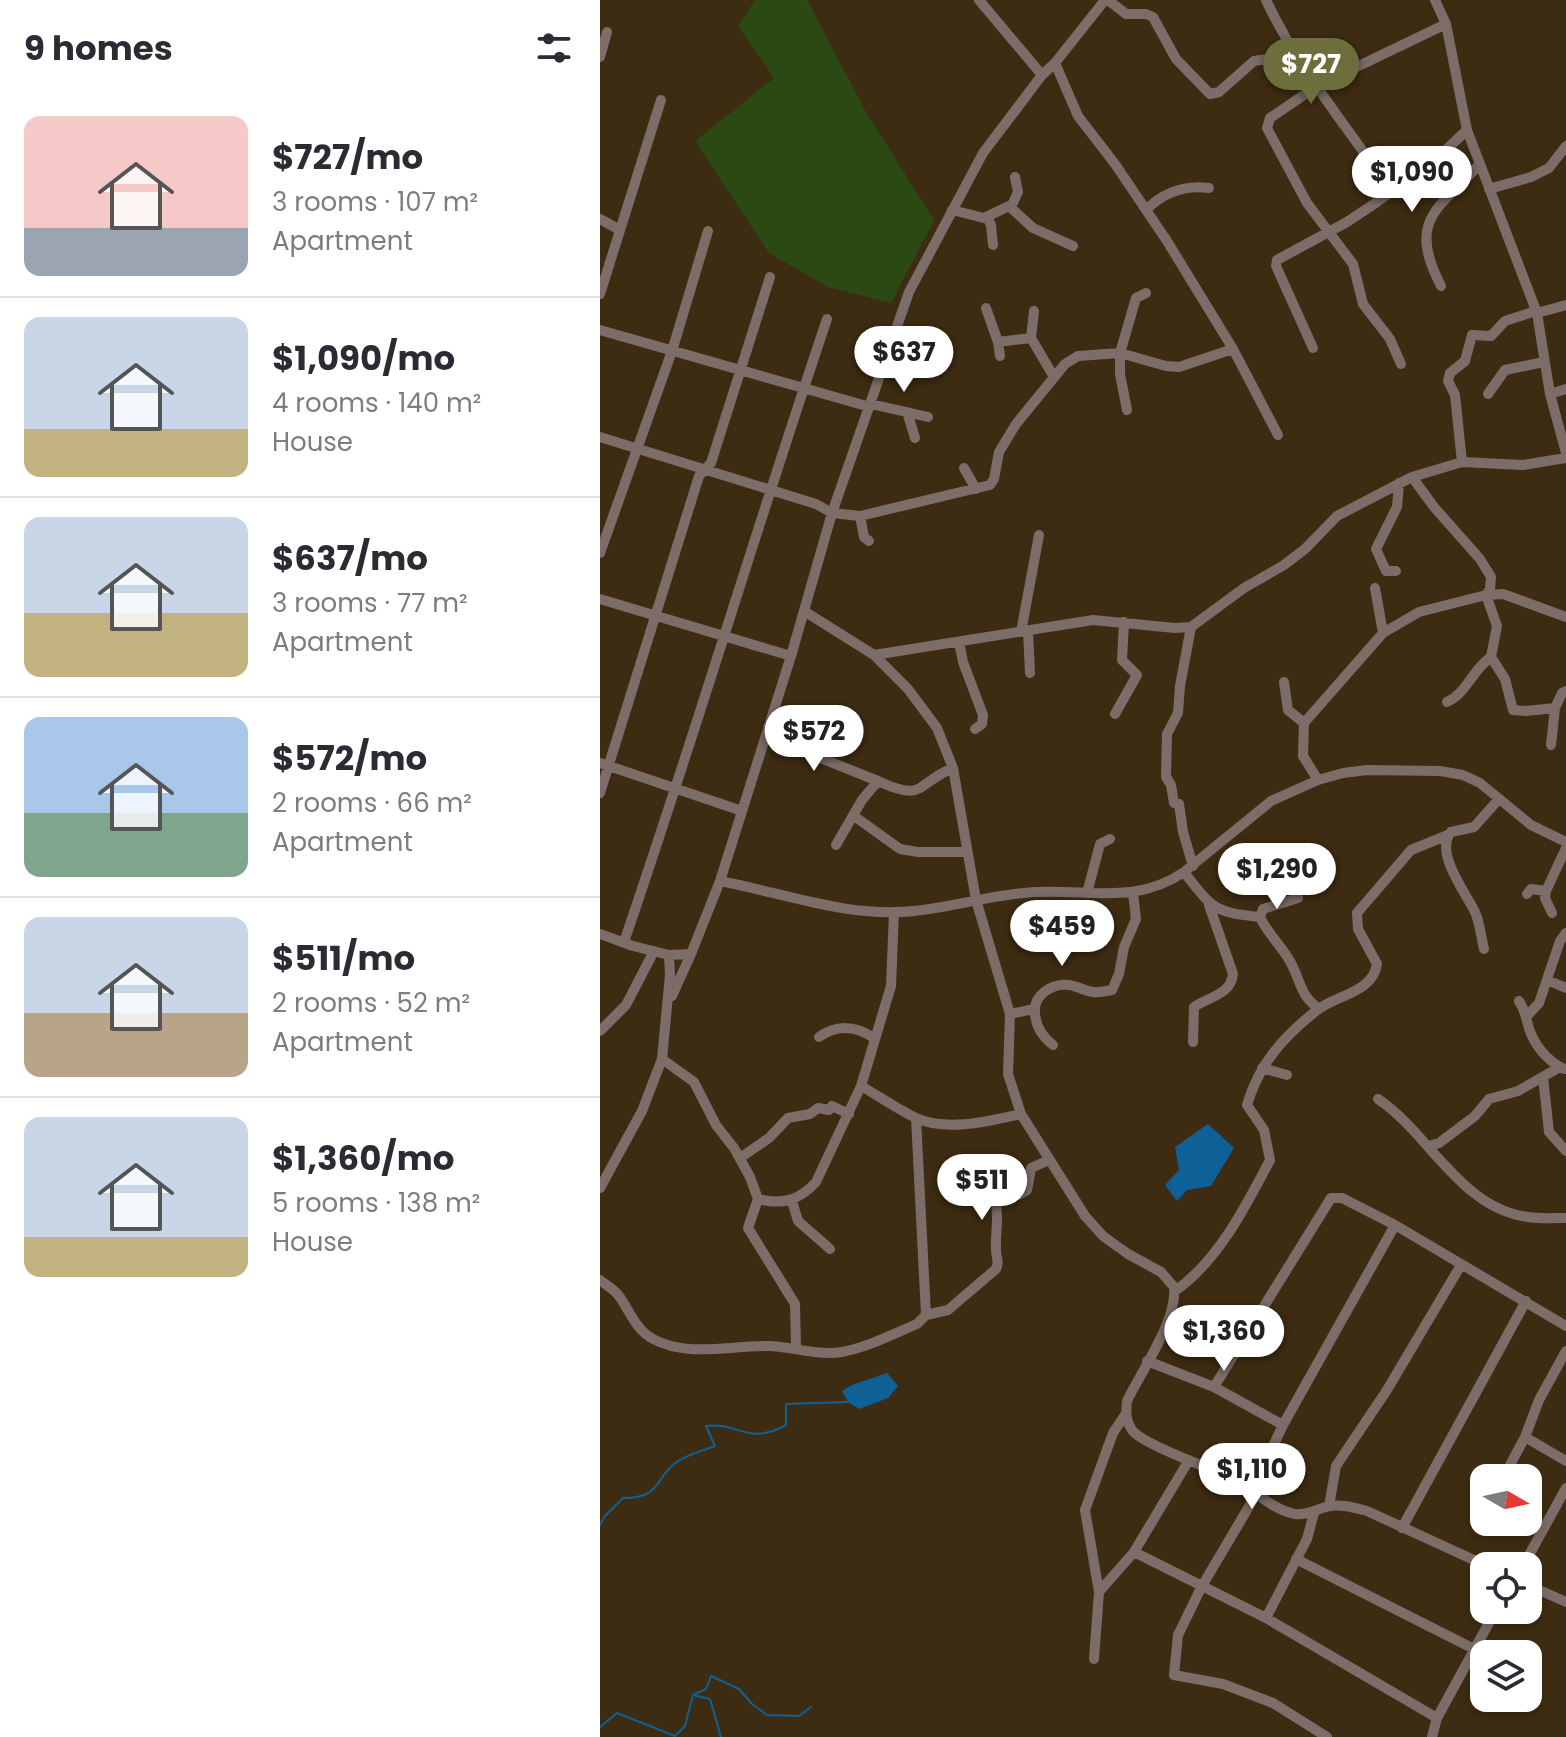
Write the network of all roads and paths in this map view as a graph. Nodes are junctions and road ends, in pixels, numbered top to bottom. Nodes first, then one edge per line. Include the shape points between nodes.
1 (979, 0) edge
2 (1106, 0) edge
3 (1266, 0) edge
4 (1435, 0) edge
5 (1446, 24) junction
6 (607, 32) dead end
7 (1292, 45) junction
8 (600, 57) edge
9 (1055, 63) junction
10 (1042, 75) junction
11 (1317, 86) junction
12 (661, 100) dead end
13 (1467, 130) junction
14 (1566, 146) edge
15 (1480, 164) junction
16 (1015, 177) dead end
17 (1209, 188) dead end
18 (1489, 189) junction
19 (1391, 190) junction
20 (1011, 207) junction
21 (952, 210) junction
22 (1146, 210) junction
23 (987, 217) junction
24 (600, 219) edge
25 (620, 230) junction
26 (708, 231) dead end
27 (1330, 231) junction
28 (993, 245) dead end
29 (1073, 246) dead end
30 (770, 277) dead end
31 (1441, 286) dead end
32 (1146, 293) dead end
33 (600, 294) edge
34 (1566, 305) edge
35 (986, 308) dead end
36 (1034, 311) dead end
37 (1536, 312) junction
38 (827, 319) dead end
39 (600, 330) edge
40 (1031, 338) junction
41 (998, 342) junction
42 (1313, 348) dead end
43 (1233, 349) junction
44 (672, 351) junction
45 (1120, 353) junction
46 (1000, 356) dead end
47 (1544, 362) junction
48 (1401, 364) dead end
49 (740, 369) junction
50 (1054, 377) junction
51 (804, 388) junction
52 (1566, 389) edge
53 (1488, 394) dead end
54 (1550, 394) junction
55 (870, 406) junction
56 (1127, 410) dead end
57 (907, 412) junction
58 (928, 417) dead end
59 (1278, 435) dead end
60 (600, 437) edge
61 (915, 438) dead end
62 (638, 449) junction
63 (1566, 456) edge
64 (1462, 462) junction
65 (964, 468) dead end
66 (704, 470) junction
67 (1412, 477) junction
68 (1399, 483) junction
69 (976, 489) junction
70 (770, 490) junction
71 (832, 513) junction
72 (860, 516) junction
73 (1039, 535) dead end
74 (869, 541) dead end
75 (600, 553) edge
76 (1396, 571) dead end
77 (1375, 588) dead end
78 (1486, 595) junction
79 (600, 599) edge
80 (804, 611) junction
81 (654, 616) junction
82 (1566, 617) edge
83 (1124, 622) junction
84 (1191, 627) junction
85 (1024, 632) junction
86 (1383, 633) junction
87 (723, 636) junction
88 (959, 642) junction
89 (874, 655) junction
90 (791, 656) junction
91 (1491, 657) junction
92 (1030, 673) dead end
93 (1284, 682) dead end
94 (1566, 691) edge
95 (1447, 702) dead end
96 (1555, 708) junction
97 (1115, 714) dead end
98 (1304, 723) junction
99 (768, 727) junction
100 (975, 729) dead end
101 (1551, 745) dead end
102 (605, 765) edge
103 (953, 768) junction
104 (1318, 780) junction
105 (878, 781) junction
106 (676, 789) junction
107 (600, 793) edge
108 (1499, 799) junction
109 (742, 811) junction
110 (854, 816) junction
111 (1448, 835) junction
112 (1110, 839) dead end
113 (836, 845) dead end
114 (1566, 845) edge
115 (966, 852) junction
116 (1189, 869) junction
117 (720, 881) junction
118 (1546, 891) junction
119 (1087, 893) junction
120 (1133, 893) junction
121 (1527, 894) dead end
122 (1298, 898) dead end
123 (976, 900) junction
124 (1209, 905) junction
125 (894, 912) junction
126 (1552, 913) dead end
127 (1260, 917) junction
128 (1566, 933) edge
129 (600, 934) edge
130 (624, 942) junction
131 (1484, 949) dead end
132 (654, 951) junction
133 (691, 954) junction
134 (669, 955) junction
135 (1547, 980) junction
136 (1566, 988) edge
137 (1519, 1001) dead end
138 (1318, 1008) junction
139 (1034, 1009) junction
140 (668, 1010) junction
141 (1010, 1014) junction
142 (1527, 1016) junction
143 (600, 1031) edge
144 (819, 1037) dead end
145 (874, 1038) junction
146 (1193, 1042) dead end
147 (1053, 1045) dead end
148 (662, 1059) junction
149 (1262, 1068) junction
150 (1563, 1068) edge
151 (1287, 1075) dead end
152 (1543, 1077) junction
153 (861, 1086) junction
154 (1378, 1099) dead end
155 (849, 1114) junction
156 (1021, 1114) junction
157 (916, 1118) junction
158 (1429, 1146) junction
159 (1566, 1151) edge
160 (740, 1158) junction
161 (1049, 1160) junction
162 (600, 1188) edge
163 (758, 1199) junction
164 (792, 1201) junction
165 (1566, 1218) edge
166 (1395, 1225) junction
167 (830, 1249) dead end
168 (1461, 1265) junction
169 (600, 1280) edge
170 (1175, 1291) junction
171 (1526, 1301) junction
172 (926, 1315) junction
173 (1566, 1326) edge
174 (796, 1347) junction
175 (1566, 1351) edge
176 (1147, 1361) junction
177 (1214, 1387) junction
178 (1125, 1415) junction
179 (1283, 1425) junction
180 (1525, 1437) junction
181 (1189, 1460) junction
182 (1566, 1461) edge
183 (1511, 1464) edge
184 (1566, 1488) edge
185 (1254, 1492) junction
186 (1329, 1506) junction
187 (1314, 1513) junction
188 (1402, 1528) junction
189 (1134, 1552) junction
190 (1531, 1552) edge
191 (1470, 1558) edge
192 (1296, 1559) junction
193 (1202, 1586) junction
194 (1542, 1591) edge
195 (1099, 1592) junction
196 (1566, 1602) edge
197 (1266, 1618) junction
198 (1470, 1647) edge
199 (1094, 1659) dead end
200 (1470, 1660) edge
201 (1437, 1718) junction
202 (1327, 1737) edge
203 (1432, 1737) edge

1 - 10 street
2 - 7 street via 1126,14 1153,17 1176,59 1210,94 1254,61
2 - 9 street
3 - 7 street
4 - 5 street
5 - 11 street
5 - 13 street
6 - 8 street
7 - 11 street
9 - 10 street
9 - 22 street via 1078,116
10 - 21 street via 983,153
11 - 19 street
11 - 27 street via 1270,118 1267,128 1307,203
12 - 25 street
13 - 15 street
13 - 19 street via 1431,164
14 - 18 street via 1549,168
15 - 18 street
15 - 31 street via 1428,220 1425,241
16 - 20 street via 1018,192
17 - 22 street via 1195,186 1160,196
18 - 37 street
19 - 27 street
20 - 23 street
20 - 29 street via 1033,228
21 - 23 street
21 - 55 street via 909,292
22 - 43 street
23 - 28 street
24 - 25 street
25 - 33 street
26 - 44 street
27 - 42 street via 1277,260 1276,266
27 - 48 street via 1353,264 1363,304 1390,339
30 - 49 street
32 - 45 street via 1136,298
34 - 37 street
35 - 41 street
36 - 40 street
37 - 47 street
37 - 64 street via 1505,321 1491,336 1472,335 1465,361 1450,373
38 - 51 street
39 - 44 street
40 - 41 street
40 - 50 street
41 - 46 street
43 - 45 street via 1179,367
43 - 59 street
44 - 49 street
44 - 62 street
45 - 50 street via 1078,356
45 - 56 street
47 - 53 street via 1505,370
47 - 54 street
49 - 51 street
49 - 66 street via 711,463
50 - 69 street via 1006,439 990,485
51 - 55 street
51 - 70 street
52 - 54 street
54 - 63 street
55 - 57 street
55 - 71 street
57 - 58 street
57 - 61 street
60 - 62 street
62 - 66 street
62 - 75 street
63 - 64 street via 1523,465
64 - 67 street
65 - 69 street
66 - 70 street
66 - 81 street
67 - 68 street
67 - 78 street via 1480,559 1491,577
68 - 76 street via 1397,507 1376,549 1386,571
68 - 84 street via 1337,516 1284,565
69 - 72 street
70 - 71 street
70 - 87 street
71 - 72 street
71 - 80 street
72 - 74 street
73 - 85 street
77 - 86 street
78 - 82 street via 1515,597
78 - 86 street via 1419,612
78 - 91 street via 1497,626
79 - 81 street
80 - 89 street
80 - 90 street
81 - 87 street
81 - 102 street
83 - 84 street
83 - 85 street via 1093,620
83 - 97 street via 1122,660 1137,675
84 - 116 street via 1165,763 1174,803 1179,804
85 - 88 street
85 - 92 street
86 - 98 street
87 - 90 street
87 - 106 street
88 - 89 street
88 - 100 street via 983,715
89 - 103 street via 937,728
90 - 99 street
91 - 95 street via 1475,670 1459,696
91 - 96 street via 1505,679 1513,710
93 - 98 street via 1288,710
94 - 96 street
96 - 101 street
98 - 104 street via 1303,756
99 - 105 street via 787,734 803,751
99 - 109 street
102 - 106 street
102 - 107 street
103 - 105 street via 915,791
103 - 115 street
104 - 108 street via 1367,770 1440,771 1480,783
104 - 116 street via 1271,801
105 - 110 street
106 - 109 street
106 - 130 street
108 - 111 street via 1474,827
108 - 114 street
109 - 117 street
110 - 113 street
110 - 115 street via 900,849
111 - 131 street via 1451,867 1476,915
111 - 138 street via 1411,850 1361,906 1356,920 1376,959 1376,973 1352,993
112 - 119 street via 1100,844
114 - 118 street
115 - 123 street
116 - 120 street
116 - 124 street
117 - 125 street via 817,904
117 - 133 street
118 - 121 street via 1531,889
118 - 126 street
119 - 120 street
119 - 123 street via 1031,892
120 - 139 street via 1136,919 1112,990 1094,993 1058,985 1040,995
122 - 127 street via 1263,909
123 - 125 street
123 - 141 street
124 - 127 street via 1225,913
124 - 146 street via 1233,980 1194,1007
125 - 145 street via 891,986
127 - 138 street via 1293,966 1300,989
128 - 135 street
129 - 130 street
130 - 132 street
132 - 134 street
132 - 143 street via 626,1005
133 - 134 street
133 - 140 street
134 - 140 street
135 - 136 street
135 - 142 street via 1539,1003
137 - 142 street
138 - 149 street via 1277,1046
139 - 141 street
139 - 147 street via 1038,1026
140 - 148 street
141 - 156 street via 1008,1074
142 - 150 street via 1542,1052
144 - 145 street via 851,1027
145 - 153 street
148 - 160 street via 694,1082
148 - 162 street via 642,1111
149 - 151 street
149 - 170 street via 1247,1105 1264,1130 1270,1160 1218,1247
150 - 152 street
152 - 158 street via 1489,1099 1475,1116
152 - 159 street via 1549,1132
153 - 155 street
153 - 157 street
154 - 158 street
155 - 160 street via 832,1106 788,1118
155 - 164 street via 816,1182
156 - 157 street via 968,1123
156 - 161 street
157 - 172 street
158 - 165 street via 1485,1201 1526,1217
160 - 163 street
161 - 170 street via 1085,1216 1116,1245 1169,1279
161 - 172 street via 1031,1168 1021,1195 996,1204 996,1269 948,1310
163 - 164 street
163 - 174 street via 748,1228 795,1304
164 - 167 street via 798,1221
166 - 168 street
166 - 177 street via 1342,1198 1327,1201
166 - 179 street
168 - 171 street
168 - 186 street via 1336,1466
169 - 174 street via 618,1295 641,1331 663,1343 706,1350
170 - 176 street via 1175,1305
171 - 173 street
171 - 188 street
172 - 174 street via 917,1324 844,1351
175 - 180 street
176 - 177 street
176 - 178 street
177 - 179 street
178 - 181 street via 1133,1431
178 - 195 street via 1113,1433 1085,1510
179 - 185 street
180 - 182 street
180 - 183 street
181 - 185 street
181 - 189 street
184 - 190 street
185 - 187 street via 1296,1515
185 - 193 street
186 - 187 street
186 - 188 street via 1367,1511
187 - 192 street
188 - 191 street
189 - 193 street
189 - 195 street
192 - 197 street
192 - 198 street
193 - 197 street
193 - 202 street via 1178,1635 1174,1675 1223,1684 1273,1703
194 - 196 street
195 - 199 street
197 - 201 street
200 - 201 street
201 - 203 street

